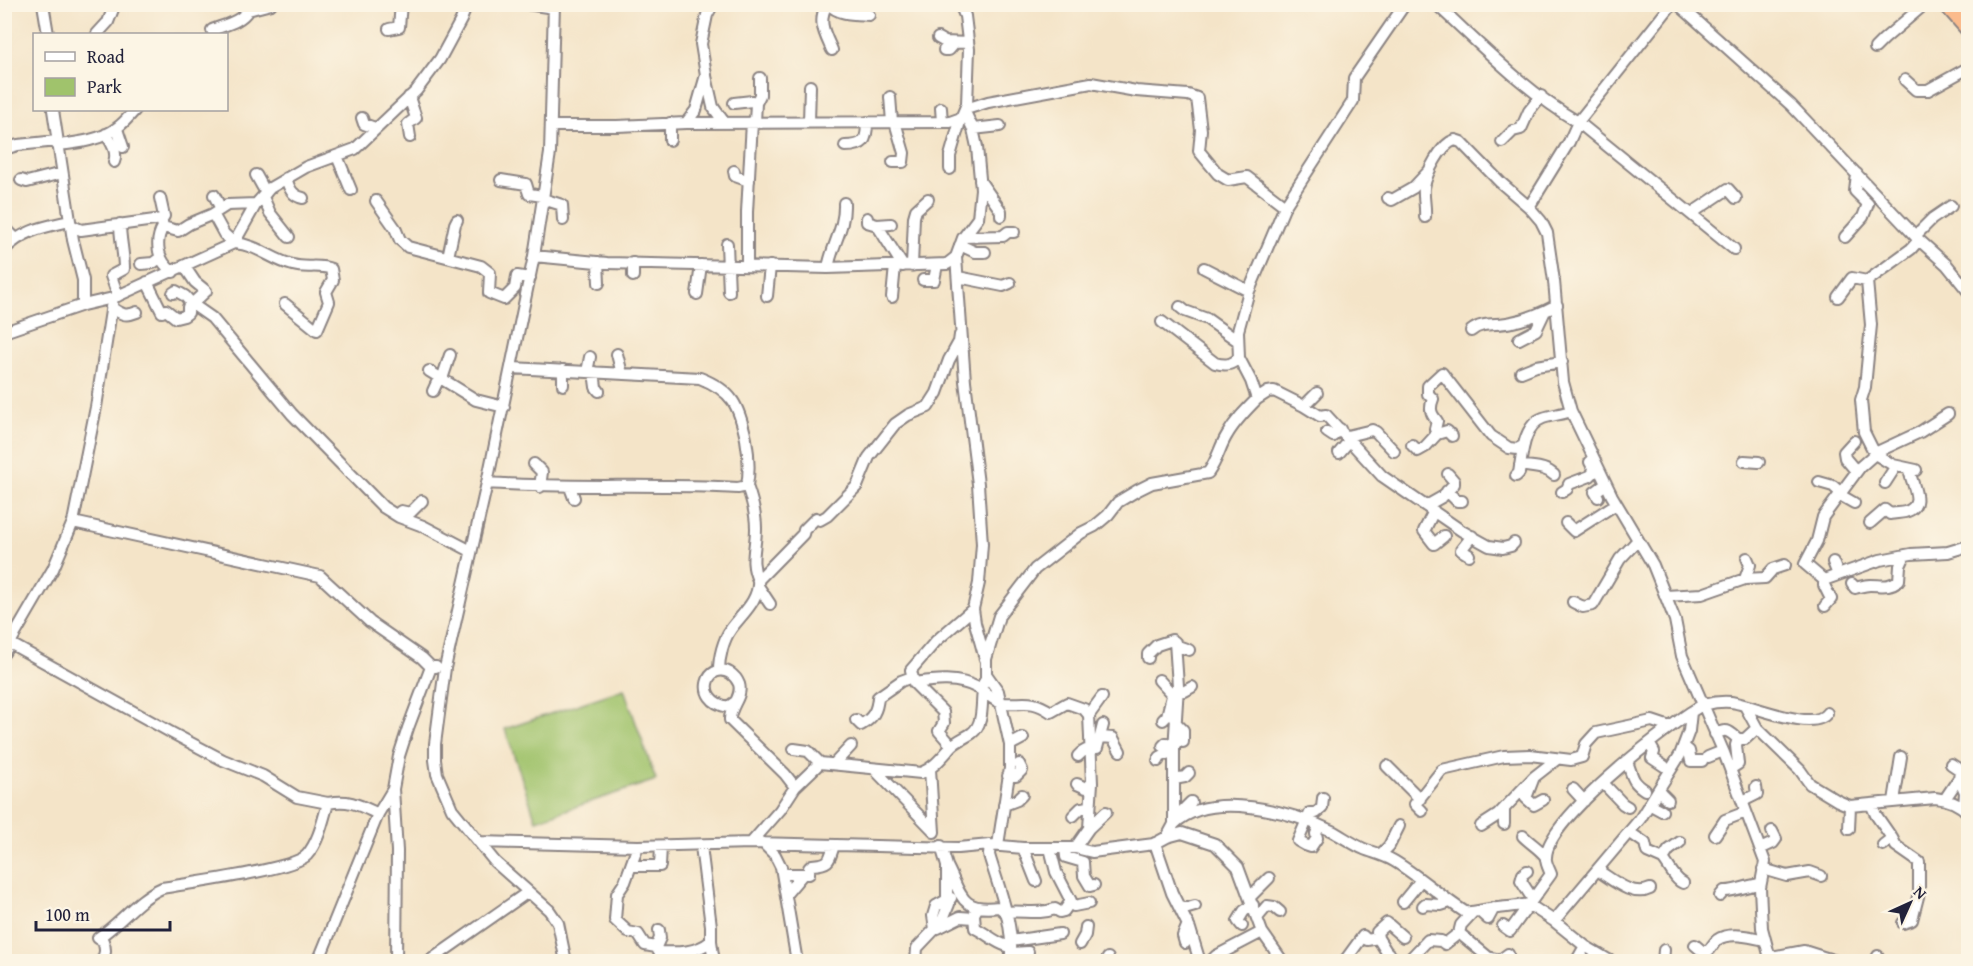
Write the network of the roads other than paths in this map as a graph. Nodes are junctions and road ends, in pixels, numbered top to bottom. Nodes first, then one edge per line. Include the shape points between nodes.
1 (43, 4) edge
2 (115, 4) edge
3 (271, 4) edge
4 (401, 4) edge
5 (467, 4) edge
6 (527, 4) edge
7 (713, 4) edge
8 (828, 4) edge
9 (960, 4) edge
10 (1405, 4) edge
11 (1436, 4) edge
12 (1672, 4) edge
13 (1678, 4) edge
14 (1924, 4) edge
15 (1947, 4) edge
16 (1964, 4) edge
17 (554, 6) edge
18 (247, 7) edge
19 (1968, 10) edge
20 (869, 15) dead end
21 (1968, 28) edge
22 (389, 29) dead end
23 (48, 33) edge
24 (98, 33) edge
25 (214, 33) edge
26 (938, 38) dead end
27 (955, 43) junction
28 (968, 43) junction
29 (1875, 48) dead end
30 (832, 50) dead end
31 (944, 50) dead end
32 (1968, 68) edge
33 (706, 75) junction
34 (760, 78) dead end
35 (1905, 80) dead end
36 (810, 86) dead end
37 (1541, 96) junction
38 (409, 97) junction
39 (890, 97) dead end
40 (734, 103) dead end
41 (756, 103) junction
42 (941, 108) dead end
43 (53, 111) edge
44 (130, 111) edge
45 (964, 113) junction
46 (362, 117) dead end
47 (724, 122) junction
48 (753, 122) junction
49 (809, 122) junction
50 (867, 122) junction
51 (894, 122) junction
52 (942, 122) junction
53 (1578, 122) junction
54 (670, 123) junction
55 (686, 123) junction
56 (551, 126) junction
57 (1000, 126) dead end
58 (375, 128) junction
59 (117, 129) junction
60 (973, 129) junction
61 (106, 134) junction
62 (410, 137) dead end
63 (670, 140) dead end
64 (1502, 141) dead end
65 (57, 143) junction
66 (844, 146) dead end
67 (123, 147) dead end
68 (4, 149) edge
69 (337, 156) junction
70 (114, 162) dead end
71 (893, 162) dead end
72 (950, 169) dead end
73 (735, 171) dead end
74 (1428, 172) junction
75 (62, 173) junction
76 (1857, 174) junction
77 (256, 175) dead end
78 (286, 178) junction
79 (21, 180) dead end
80 (501, 180) dead end
81 (980, 180) junction
82 (748, 181) junction
83 (351, 190) dead end
84 (214, 195) dead end
85 (160, 198) dead end
86 (262, 198) junction
87 (303, 198) dead end
88 (543, 198) junction
89 (1388, 198) dead end
90 (1736, 198) dead end
91 (928, 199) dead end
92 (376, 201) dead end
93 (844, 203) dead end
94 (1285, 206) junction
95 (1951, 206) dead end
96 (1529, 207) junction
97 (217, 212) junction
98 (1693, 214) junction
99 (1001, 216) dead end
100 (1425, 217) dead end
101 (867, 218) dead end
102 (458, 220) dead end
103 (563, 220) dead end
104 (71, 223) junction
105 (163, 223) junction
106 (120, 224) junction
107 (891, 224) dead end
108 (877, 225) junction
109 (4, 227) edge
110 (178, 231) junction
111 (1014, 232) dead end
112 (289, 237) dead end
113 (1845, 237) dead end
114 (15, 238) junction
115 (1917, 238) junction
116 (962, 241) junction
117 (234, 243) junction
118 (727, 244) dead end
119 (1734, 249) dead end
120 (4, 250) edge
121 (160, 252) junction
122 (985, 252) dead end
123 (534, 256) junction
124 (448, 257) junction
125 (956, 257) junction
126 (598, 262) junction
127 (633, 263) junction
128 (141, 264) dead end
129 (701, 265) junction
130 (938, 265) junction
131 (727, 266) junction
132 (747, 266) junction
133 (770, 266) junction
134 (903, 266) junction
135 (185, 267) junction
136 (828, 268) junction
137 (1204, 268) dead end
138 (172, 272) junction
139 (633, 276) dead end
140 (958, 277) junction
141 (530, 278) junction
142 (923, 280) dead end
143 (1867, 281) junction
144 (147, 282) junction
145 (599, 283) dead end
146 (1010, 283) dead end
147 (1249, 291) junction
148 (1968, 291) edge
149 (729, 292) dead end
150 (697, 294) dead end
151 (766, 296) dead end
152 (892, 297) dead end
153 (1838, 297) dead end
154 (504, 299) junction
155 (114, 300) junction
156 (83, 304) junction
157 (192, 304) junction
158 (285, 304) dead end
159 (525, 305) junction
160 (1180, 306) dead end
161 (1557, 306) junction
162 (1545, 311) junction
163 (137, 312) dead end
164 (962, 319) junction
165 (1162, 322) dead end
166 (1471, 331) dead end
167 (4, 332) edge
168 (1519, 339) dead end
169 (1238, 341) junction
170 (617, 354) dead end
171 (450, 355) dead end
172 (590, 357) dead end
173 (1239, 358) junction
174 (1562, 362) junction
175 (512, 368) junction
176 (563, 370) junction
177 (429, 371) dead end
178 (591, 372) junction
179 (1521, 372) dead end
180 (622, 374) junction
181 (440, 378) junction
182 (1252, 385) junction
183 (563, 386) dead end
184 (433, 391) dead end
185 (600, 391) dead end
186 (1274, 391) junction
187 (1317, 393) dead end
188 (1257, 399) junction
189 (1304, 406) junction
190 (504, 407) junction
191 (1571, 411) junction
192 (1948, 414) dead end
193 (1327, 432) dead end
194 (1437, 434) junction
195 (1346, 435) junction
196 (1452, 436) dead end
197 (1854, 441) dead end
198 (1413, 445) dead end
199 (1524, 446) junction
200 (1394, 451) dead end
201 (1590, 451) junction
202 (1339, 453) dead end
203 (1875, 454) junction
204 (1744, 461) dead end
205 (1759, 462) dead end
206 (534, 464) dead end
207 (1520, 465) junction
208 (1896, 466) junction
209 (1856, 471) junction
210 (1448, 474) dead end
211 (1554, 475) dead end
212 (1516, 476) dead end
213 (1819, 482) dead end
214 (487, 483) junction
215 (1885, 483) dead end
216 (1606, 484) junction
217 (570, 486) junction
218 (747, 486) junction
219 (540, 487) junction
220 (1447, 491) junction
221 (1562, 492) dead end
222 (1840, 494) junction
223 (1598, 497) dead end
224 (574, 498) dead end
225 (422, 501) dead end
226 (1462, 501) dead end
227 (1854, 503) dead end
228 (1616, 504) junction
229 (1430, 509) junction
230 (396, 515) junction
231 (73, 522) junction
232 (1566, 523) dead end
233 (1870, 523) dead end
234 (1444, 536) dead end
235 (1472, 536) junction
236 (1637, 541) junction
237 (1514, 543) dead end
238 (1968, 546) edge
239 (471, 551) junction
240 (1468, 555) dead end
241 (1905, 555) junction
242 (1747, 558) dead end
243 (1833, 562) dead end
244 (1785, 565) dead end
245 (1838, 575) junction
246 (1745, 579) junction
247 (1824, 580) junction
248 (758, 583) junction
249 (1852, 584) dead end
250 (1665, 596) junction
251 (1573, 602) dead end
252 (770, 604) dead end
253 (1824, 606) dead end
254 (973, 609) junction
255 (7, 645) edge
256 (1175, 645) junction
257 (1189, 650) dead end
258 (1148, 658) dead end
259 (986, 659) junction
260 (431, 667) junction
261 (445, 668) junction
262 (719, 670) junction
263 (986, 674) junction
264 (913, 680) junction
265 (1159, 680) dead end
266 (1192, 687) dead end
267 (981, 690) junction
268 (1175, 692) junction
269 (1102, 696) dead end
270 (735, 702) junction
271 (999, 703) junction
272 (1702, 704) junction
273 (719, 706) junction
274 (1745, 706) junction
275 (1691, 712) junction
276 (1827, 713) dead end
277 (1089, 715) junction
278 (730, 720) junction
279 (856, 720) dead end
280 (1162, 720) dead end
281 (1103, 725) dead end
282 (1670, 727) junction
283 (1757, 728) junction
284 (1715, 734) junction
285 (1101, 737) junction
286 (1023, 738) dead end
287 (1738, 739) junction
288 (1649, 743) junction
289 (851, 746) dead end
290 (951, 746) junction
291 (1010, 746) junction
292 (1174, 746) junction
293 (1684, 747) junction
294 (1091, 748) junction
295 (794, 749) dead end
296 (1120, 751) dead end
297 (1723, 751) junction
298 (1078, 756) dead end
299 (1901, 757) dead end
300 (1557, 759) junction
301 (1158, 761) dead end
302 (1627, 762) junction
303 (820, 763) junction
304 (835, 763) junction
305 (1019, 764) dead end
306 (1951, 764) dead end
307 (1387, 766) dead end
308 (1664, 766) dead end
309 (874, 769) junction
310 (930, 769) junction
311 (1730, 769) junction
312 (1189, 773) dead end
313 (1008, 776) junction
314 (1534, 777) junction
315 (1959, 778) junction
316 (1174, 779) junction
317 (1092, 783) junction
318 (1603, 783) junction
319 (1077, 784) dead end
320 (795, 787) junction
321 (1756, 788) dead end
322 (393, 789) junction
323 (1573, 789) dead end
324 (1645, 790) dead end
325 (1658, 790) junction
326 (1022, 795) dead end
327 (1323, 798) dead end
328 (1945, 799) junction
329 (1543, 800) dead end
330 (1668, 800) dead end
331 (1584, 801) junction
332 (1893, 801) junction
333 (1191, 802) dead end
334 (328, 803) junction
335 (1649, 804) junction
336 (1871, 804) junction
337 (1004, 805) junction
338 (1850, 806) junction
339 (1090, 807) junction
340 (1628, 807) dead end
341 (1504, 809) junction
342 (1181, 811) junction
343 (1662, 811) dead end
344 (1749, 811) junction
345 (1966, 811) edge
346 (1106, 812) dead end
347 (378, 814) junction
348 (1073, 816) dead end
349 (1307, 821) junction
350 (1504, 824) dead end
351 (1319, 826) junction
352 (1399, 826) dead end
353 (1481, 826) dead end
354 (1089, 828) junction
355 (1850, 829) dead end
356 (934, 831) junction
357 (1772, 831) dead end
358 (1629, 832) junction
359 (1715, 835) dead end
360 (1523, 836) dead end
361 (1167, 837) junction
362 (1202, 840) junction
363 (479, 842) junction
364 (1680, 842) dead end
365 (751, 843) junction
366 (763, 843) junction
367 (1155, 843) junction
368 (834, 844) junction
369 (1390, 844) junction
370 (994, 845) junction
371 (638, 846) junction
372 (662, 846) junction
373 (701, 846) junction
374 (938, 846) junction
375 (1023, 848) junction
376 (1050, 848) junction
377 (1070, 848) junction
378 (1760, 849) junction
379 (1381, 854) junction
380 (1546, 857) junction
381 (1663, 859) junction
382 (633, 863) junction
383 (1396, 863) junction
384 (946, 866) junction
385 (1763, 869) junction
386 (1597, 870) junction
387 (1527, 871) dead end
388 (783, 874) junction
389 (802, 875) junction
390 (1821, 876) dead end
391 (1269, 878) dead end
392 (1421, 880) junction
393 (1036, 881) dead end
394 (1683, 883) dead end
395 (1761, 884) junction
396 (1094, 885) dead end
397 (1650, 890) dead end
398 (528, 892) junction
399 (786, 894) junction
400 (1720, 896) dead end
401 (960, 897) junction
402 (947, 900) junction
403 (1251, 901) junction
404 (1530, 901) junction
405 (1403, 902) dead end
406 (1449, 902) junction
407 (1089, 903) dead end
408 (1074, 906) dead end
409 (1195, 906) dead end
410 (1423, 906) dead end
411 (1180, 908) junction
412 (976, 912) junction
413 (1005, 912) junction
414 (1280, 912) dead end
415 (1476, 912) junction
416 (1257, 918) junction
417 (1554, 921) junction
418 (1903, 923) dead end
419 (1188, 924) junction
420 (1242, 926) dead end
421 (1503, 926) dead end
422 (1086, 927) dead end
423 (934, 929) junction
424 (659, 930) dead end
425 (1262, 932) junction
426 (1459, 933) junction
427 (1060, 934) dead end
428 (1403, 937) dead end
429 (1378, 938) junction
430 (1765, 940) junction
431 (711, 941) junction
432 (1185, 943) dead end
433 (1080, 944) dead end
434 (1695, 945) dead end
435 (1586, 946) junction
436 (657, 950) junction
437 (1011, 950) edge
438 (1028, 952) dead end
439 (1508, 954) dead end
440 (1771, 959) edge
441 (101, 962) edge
442 (318, 962) edge
443 (396, 962) edge
444 (428, 962) edge
445 (566, 962) edge
446 (651, 962) edge
447 (714, 962) edge
448 (797, 962) edge
449 (916, 962) edge
450 (1200, 962) edge
451 (1210, 962) edge
452 (1283, 962) edge
453 (1344, 962) edge
454 (1396, 962) edge
455 (1407, 962) edge
456 (1576, 962) edge
457 (1612, 962) edge
458 (1839, 962) edge

1 - 23 street
2 - 24 street via 108,22
3 - 18 street
4 - 22 street via 399,27
5 - 38 street via 440,59
6 - 17 street
7 - 33 street via 701,44
8 - 20 street via 842,12
8 - 30 street via 821,21
9 - 28 street
10 - 94 street via 1354,78 1353,101
11 - 37 street
12 - 53 street
13 - 76 street via 1791,105
14 - 29 street
15 - 21 highway
16 - 19 street
17 - 56 street
18 - 25 street via 245,15 212,30
26 - 27 street
27 - 28 street
27 - 31 street
28 - 45 street
32 - 35 street via 1928,90 1916,90
33 - 47 street via 713,107
33 - 55 street via 696,110
34 - 41 street
36 - 49 street
37 - 53 street
37 - 64 street via 1521,129
38 - 58 street
38 - 62 street via 416,118 408,124
39 - 51 street
40 - 41 street
41 - 48 street
42 - 52 street
43 - 65 street
44 - 59 street
45 - 52 street
45 - 60 street
45 - 72 street via 950,156
45 - 94 street via 988,102 1091,83 1188,95 1197,98 1200,112 1199,151 1218,174 1228,180 1247,177
46 - 58 street via 364,124
47 - 48 street
47 - 55 street
48 - 49 street
48 - 82 street
49 - 50 street
50 - 51 street
50 - 66 street via 867,135 862,143
51 - 52 street
51 - 71 street via 904,153 903,162
53 - 96 street
53 - 98 street
54 - 55 street
54 - 56 street
54 - 63 street
56 - 88 street
57 - 60 street
58 - 69 street via 355,149
59 - 61 street
59 - 67 street
60 - 81 street
61 - 65 street via 85,142
61 - 70 street via 114,147
65 - 68 street via 32,149 18,145
65 - 75 street
69 - 78 street
69 - 83 street
73 - 82 street via 735,176
74 - 89 street via 1413,188 1392,200
74 - 96 street via 1446,144 1461,142
74 - 100 street
75 - 79 street
75 - 104 street
76 - 113 street via 1855,191 1868,204 1863,218
76 - 115 street
77 - 86 street
78 - 86 street
78 - 87 street via 290,190
80 - 88 street via 526,183 530,194
81 - 99 street
81 - 116 street via 978,218
82 - 132 street
84 - 97 street
85 - 105 street
86 - 97 street via 227,205
86 - 112 street
86 - 117 street
88 - 103 street via 562,205
88 - 123 street
90 - 98 street via 1728,189
91 - 134 street via 916,210
92 - 124 street via 408,247
93 - 136 street via 843,223
94 - 147 street
95 - 115 street via 1932,219
96 - 161 street via 1541,222 1551,250
97 - 110 street
97 - 117 street via 224,234
98 - 119 street
101 - 108 street via 867,222
102 - 124 street
104 - 106 street via 81,230
104 - 114 street via 33,230
104 - 156 street via 83,280
105 - 106 street
105 - 110 street
105 - 121 street
106 - 155 street via 124,269 111,276
107 - 108 street
108 - 134 street
109 - 114 street
110 - 121 street
111 - 116 street
114 - 120 street
115 - 143 street via 1911,249
115 - 148 street
116 - 122 street via 975,252
116 - 125 street
117 - 135 street
117 - 158 street via 248,244 293,266 332,269 333,280 326,292 329,302 317,330
118 - 131 street
121 - 128 street via 153,263
121 - 138 street via 163,263
123 - 126 street
123 - 141 street
124 - 154 street via 481,266 490,273 489,293
125 - 130 street
125 - 140 street
126 - 127 street
126 - 145 street
127 - 129 street
127 - 139 street
129 - 131 street
129 - 150 street
130 - 134 street
130 - 142 street via 934,280
131 - 132 street
131 - 149 street
132 - 133 street
133 - 136 street
133 - 151 street
134 - 136 street
134 - 152 street
135 - 138 street
135 - 157 street via 206,291
137 - 147 street
138 - 144 street
138 - 157 street via 172,294 179,292
140 - 146 street via 1003,286
140 - 164 street
141 - 154 street via 517,276 514,288
141 - 159 street
143 - 153 street via 1852,278
143 - 203 street via 1871,325 1861,400 1864,432
144 - 155 street
144 - 157 street via 162,312 170,311 176,318 184,316
147 - 169 street
154 - 159 street
155 - 156 street
155 - 163 street via 123,315
155 - 231 street
156 - 167 street
157 - 230 street via 212,318 344,469
159 - 175 street
160 - 169 street
161 - 162 street
161 - 174 street
162 - 166 street via 1509,323 1477,326
162 - 168 street via 1536,330
164 - 248 street via 959,342 927,407 895,424 869,458 856,486 827,516 816,518
164 - 254 street via 982,544
165 - 173 street via 1215,363 1232,364
169 - 173 street
170 - 180 street
171 - 181 street
172 - 178 street
173 - 182 street
174 - 179 street
174 - 191 street
175 - 176 street
175 - 190 street
176 - 178 street
176 - 183 street
177 - 181 street
178 - 180 street
178 - 185 street
180 - 218 street via 700,378 716,384 741,414 749,459
181 - 184 street
181 - 190 street via 481,407
182 - 186 street
182 - 188 street
186 - 188 street
186 - 189 street
187 - 189 street
188 - 259 street via 1226,436 1208,473 1152,483 1138,490 1035,569 999,616
189 - 195 street via 1320,416 1326,415
190 - 214 street
191 - 199 street via 1537,421
191 - 201 street
192 - 203 street
193 - 195 street via 1333,436
194 - 196 street via 1448,431
194 - 198 street via 1418,451
194 - 199 street via 1428,386 1442,373 1491,436 1509,448
195 - 200 street via 1371,430
195 - 202 street
195 - 229 street via 1368,465
197 - 209 street via 1844,452
199 - 207 street
201 - 216 street
201 - 221 street via 1587,456 1595,471
203 - 208 street
203 - 209 street
204 - 205 street
206 - 219 street via 542,472
207 - 211 street via 1541,467
207 - 212 street
208 - 215 street
208 - 233 street via 1912,469 1917,501 1904,512 1890,514 1885,510
209 - 222 street
210 - 220 street via 1454,484
213 - 222 street via 1833,486
214 - 219 street
214 - 239 street
216 - 223 street via 1595,492
216 - 228 street
217 - 218 street
217 - 219 street
217 - 224 street
218 - 248 street via 754,506 752,568
220 - 226 street
220 - 229 street
222 - 227 street
222 - 247 street via 1823,516 1817,541 1805,564
225 - 230 street via 410,513 401,511
228 - 232 street via 1577,531
228 - 236 street
229 - 234 street via 1424,531 1434,544
229 - 235 street
230 - 239 street
231 - 255 street via 53,569
231 - 260 street via 320,576 370,622
235 - 237 street via 1489,546 1503,548
235 - 240 street via 1461,550
236 - 250 street via 1653,565
236 - 251 street via 1620,559 1593,605 1583,607
238 - 241 street via 1948,552
239 - 261 street
241 - 245 street
241 - 249 street via 1899,580 1893,584 1858,588
242 - 246 street via 1750,565
243 - 245 street
244 - 246 street via 1773,569 1765,578
245 - 247 street
246 - 250 street via 1702,594
247 - 253 street via 1831,599
248 - 252 street
248 - 262 street via 753,601 730,631 719,658
250 - 272 street via 1675,620 1682,656
254 - 259 street
254 - 264 street via 911,670
255 - 334 street via 297,797
256 - 257 street
256 - 258 street via 1172,640 1157,645
256 - 268 street
259 - 263 street
260 - 261 street
260 - 322 street via 399,756
261 - 363 street via 435,760 446,798
262 - 270 street via 733,675 739,683
262 - 273 street via 708,679 706,690
263 - 267 street
263 - 271 street via 998,691
264 - 267 street via 964,682
264 - 279 street via 901,681 878,697 877,710 867,722 861,725
264 - 290 street via 943,712 944,723 939,730
265 - 268 street
266 - 268 street
267 - 271 street
267 - 290 street via 980,724
268 - 280 street
268 - 292 street
269 - 277 street
270 - 273 street via 728,707
270 - 278 street
271 - 277 street via 1039,704 1051,712 1067,704 1084,709
271 - 291 street
272 - 274 street via 1729,702
272 - 275 street
272 - 284 street
273 - 278 street
274 - 276 street via 1784,717 1822,718
274 - 283 street
275 - 282 street
275 - 293 street
277 - 294 street
278 - 320 street
281 - 285 street
282 - 288 street
282 - 300 street via 1652,721 1611,728 1596,733 1586,744 1582,757
283 - 287 street
283 - 338 street via 1804,767 1810,784
284 - 287 street via 1725,729
284 - 297 street
285 - 294 street via 1097,748
285 - 296 street via 1113,738
286 - 291 street
287 - 311 street via 1738,764
288 - 302 street
288 - 308 street via 1654,752 1652,758
289 - 304 street
290 - 310 street
291 - 313 street
292 - 301 street
292 - 316 street
293 - 297 street via 1691,761
293 - 325 street
294 - 298 street
294 - 317 street
295 - 303 street via 808,751
297 - 311 street
299 - 332 street
300 - 307 street via 1504,756 1442,770 1421,805
300 - 314 street
302 - 318 street
302 - 324 street via 1631,777
303 - 304 street
303 - 320 street
304 - 309 street
305 - 313 street via 1022,770 1016,776
306 - 315 street via 1960,770
309 - 310 street via 921,773
309 - 356 street
310 - 356 street
311 - 344 street via 1732,785
312 - 316 street
313 - 337 street
314 - 329 street via 1526,798 1534,805
314 - 341 street
315 - 328 street
315 - 345 street
316 - 342 street
317 - 319 street via 1086,788
317 - 339 street
318 - 331 street
318 - 340 street
320 - 365 street
321 - 344 street
322 - 347 street
322 - 443 street
323 - 331 street
325 - 330 street
325 - 335 street
326 - 337 street
327 - 349 street via 1322,808 1310,813
328 - 332 street
328 - 345 street
331 - 380 street via 1552,840
332 - 336 street
333 - 342 street
334 - 347 street via 352,802
334 - 441 street via 317,839 300,861 152,893 98,938 105,946
335 - 343 street
335 - 358 street
336 - 338 street
336 - 418 street via 1888,842 1919,862 1919,893 1911,921
337 - 370 street
338 - 355 street
339 - 348 street
339 - 354 street
341 - 350 street
341 - 353 street
342 - 349 street via 1227,805
342 - 361 street
342 - 362 street
344 - 359 street via 1725,820
344 - 378 street
346 - 354 street
347 - 442 street
349 - 351 street
349 - 351 street via 1298,841 1308,847 1314,844
351 - 379 street
352 - 369 street
354 - 377 street
356 - 374 street
357 - 378 street via 1776,839
358 - 381 street via 1645,843 1647,852
358 - 386 street
360 - 380 street
361 - 362 street via 1182,832
361 - 367 street
362 - 403 street via 1215,844 1238,867
363 - 371 street
363 - 398 street
364 - 381 street
365 - 366 street
365 - 373 street
366 - 368 street
366 - 388 street via 775,855
367 - 377 street via 1092,852
367 - 411 street
368 - 374 street
368 - 389 street via 829,861 812,865 809,874
369 - 379 street
369 - 383 street
370 - 374 street
370 - 375 street
370 - 413 street via 989,855
371 - 372 street
371 - 382 street
372 - 373 street
372 - 382 street via 660,866
373 - 431 street
374 - 384 street
375 - 376 street
375 - 393 street
376 - 377 street
376 - 413 street via 1056,872 1071,901 1068,908 1060,912
377 - 396 street via 1066,857 1083,862 1087,883
378 - 385 street
379 - 383 street
380 - 404 street via 1551,874
381 - 394 street
382 - 436 street via 617,894 615,920
383 - 392 street
384 - 401 street
384 - 402 street
385 - 390 street via 1787,876 1810,872
385 - 395 street
386 - 397 street via 1635,892
386 - 417 street
387 - 404 street via 1521,881
388 - 389 street
388 - 399 street
389 - 399 street
391 - 403 street
392 - 405 street
392 - 406 street
395 - 400 street via 1724,891
395 - 430 street via 1757,928
398 - 444 street
398 - 445 street via 558,923
399 - 448 street
401 - 402 street
401 - 412 street
402 - 423 street via 936,906
403 - 416 street
403 - 420 street via 1238,921
404 - 415 street via 1513,908
404 - 417 street
404 - 421 street via 1510,931
406 - 410 street
406 - 415 street via 1465,912
407 - 408 street
409 - 411 street
411 - 419 street
412 - 413 street via 999,907
412 - 423 street
412 - 437 street via 975,928
413 - 437 street
414 - 416 street via 1267,906
415 - 426 street via 1461,925
416 - 425 street
417 - 435 street
419 - 432 street via 1183,936
419 - 450 street
422 - 433 street
423 - 449 street via 917,948
424 - 436 street
425 - 451 street
425 - 452 street
426 - 439 street via 1488,957 1500,960
426 - 455 street via 1444,944 1428,940
427 - 437 street
428 - 429 street via 1387,923 1377,932
429 - 453 street via 1366,940 1363,936
429 - 454 street
430 - 434 street via 1722,938 1708,951
430 - 440 street
431 - 436 street via 703,948 674,953
431 - 447 street
435 - 456 street
435 - 457 street
436 - 446 street
437 - 438 street
440 - 458 street via 1804,951

